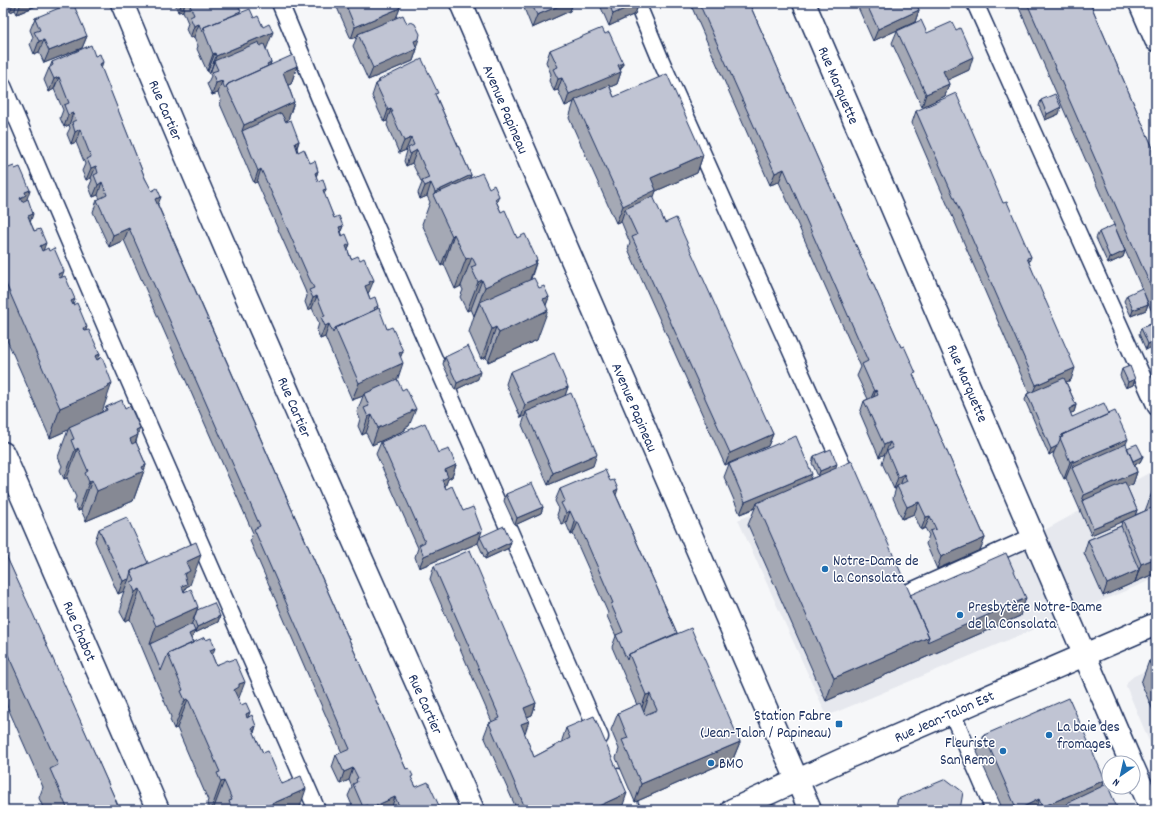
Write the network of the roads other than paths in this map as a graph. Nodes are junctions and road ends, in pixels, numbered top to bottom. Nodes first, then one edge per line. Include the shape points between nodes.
1 (122, 3) edge
2 (280, 3) edge
3 (461, 3) edge
4 (637, 3) edge
5 (804, 3) edge
6 (975, 3) edge
7 (1140, 3) edge
8 (1156, 40) edge
9 (3, 86) edge
10 (1156, 407) edge
11 (3, 453) edge
12 (858, 501) edge
13 (1034, 536) junction
14 (891, 574) edge
15 (1156, 624) edge
16 (1084, 655) junction
17 (952, 713) junction
18 (1128, 755) edge
19 (797, 781) junction
20 (1141, 786) edge
21 (158, 810) edge
22 (317, 810) edge
23 (473, 810) edge
24 (632, 810) edge
25 (732, 810) edge
26 (810, 810) edge
27 (994, 810) edge
28 (1152, 810) edge

1 - 23 street, Rue Cartier via 310,442
2 - 24 lane
3 - 19 street, Avenue Papineau
4 - 12 lane
5 - 13 street, Rue Marquette
6 - 10 lane
7 - 8 street
9 - 22 lane
11 - 21 street, Rue Chabot
13 - 14 lane via 900,596
13 - 16 street, Rue Marquette
15 - 16 street, Rue Jean-Talon Est
16 - 17 street, Rue Jean-Talon Est
16 - 18 street, Rue Marquette
17 - 19 street, Rue Jean-Talon Est
17 - 27 lane
19 - 25 street, Rue Jean-Talon Est
19 - 26 street, Avenue Papineau
20 - 28 street

